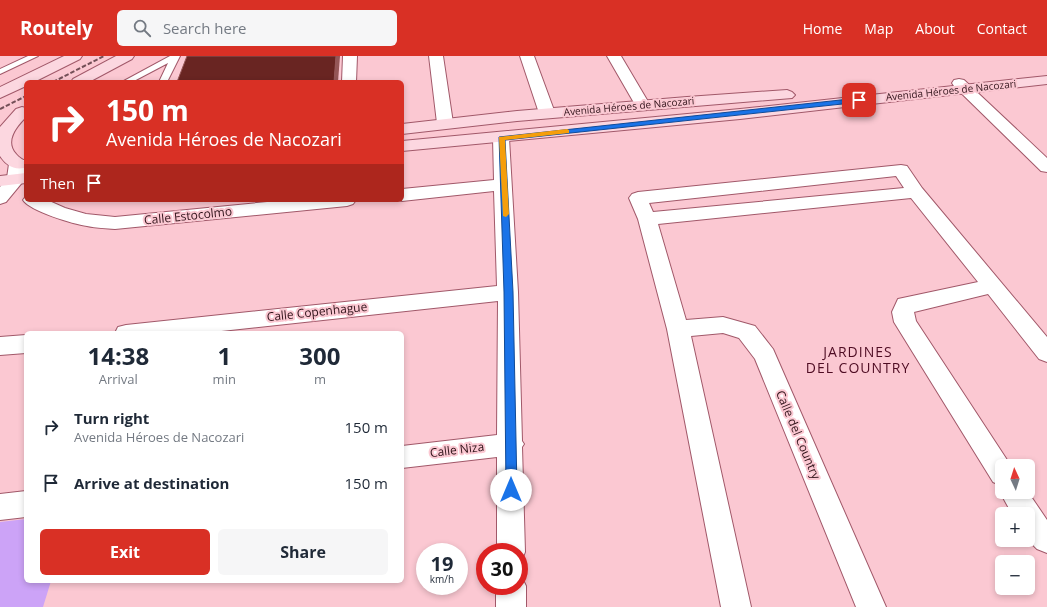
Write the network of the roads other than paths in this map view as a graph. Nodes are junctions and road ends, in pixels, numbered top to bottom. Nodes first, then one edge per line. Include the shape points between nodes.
1 (34, 56) edge
2 (127, 56) edge
3 (350, 56) edge
4 (436, 56) edge
5 (527, 56) edge
6 (614, 56) edge
7 (67, 57) edge
8 (175, 57) edge
9 (0, 72) edge
10 (1047, 72) edge
11 (26, 80) edge
12 (82, 80) edge
13 (130, 80) edge
14 (164, 80) edge
15 (349, 80) edge
16 (1047, 80) edge
17 (24, 81) edge
18 (962, 86) junction
19 (0, 93) edge
20 (642, 105) junction
21 (24, 111) edge
22 (547, 113) junction
23 (0, 123) edge
24 (445, 123) junction
25 (404, 129) edge
26 (502, 138) junction
27 (404, 146) edge
28 (0, 165) edge
29 (1047, 167) edge
30 (17, 173) edge
31 (504, 184) junction
32 (24, 189) edge
33 (404, 195) edge
34 (0, 198) edge
35 (36, 202) edge
36 (327, 202) edge
37 (992, 286) junction
38 (508, 292) junction
39 (678, 329) junction
40 (145, 331) edge
41 (24, 344) edge
42 (0, 346) edge
43 (1047, 353) edge
44 (511, 444) junction
45 (404, 457) edge
46 (995, 463) edge
47 (1018, 499) edge
48 (24, 504) edge
49 (0, 507) edge
50 (1038, 524) edge
51 (511, 543) edge
52 (511, 595) edge
53 (511, 607) edge
54 (736, 607) edge
55 (870, 607) edge

1 - 9 lane
2 - 12 main road
3 - 15 street
4 - 24 street
5 - 22 street
6 - 20 street
7 - 11 main road
8 - 13 lane
8 - 14 lane
10 - 18 main road, Avenida Héroes de Nacozari
16 - 18 main road, Avenida Héroes de Nacozari
17 - 19 main road
18 - 20 main road, Avenida Héroes de Nacozari via 725,98
18 - 26 main road, Avenida Héroes de Nacozari
18 - 29 street
20 - 22 main road, Avenida Héroes de Nacozari
21 - 23 main road
21 - 30 main road via 8,126 1,142
22 - 24 main road, Avenida Héroes de Nacozari
24 - 25 main road, Avenida Héroes de Nacozari
26 - 27 main road, Avenida Héroes de Nacozari
26 - 31 street
28 - 30 main road
30 - 32 street
30 - 34 street
31 - 33 street
31 - 38 street
35 - 36 street, Calle Estocolmo via 58,212 86,220 115,223
37 - 39 street via 901,170 638,198 647,219
37 - 43 street
37 - 46 street via 906,304 902,312 905,322
38 - 40 street, Calle Copenhague
38 - 44 street
39 - 54 street
39 - 55 street, Calle del Country via 724,325 748,332 764,355
41 - 42 street
44 - 45 street, Calle Niza
44 - 51 street
47 - 50 street
48 - 49 street
52 - 53 street

